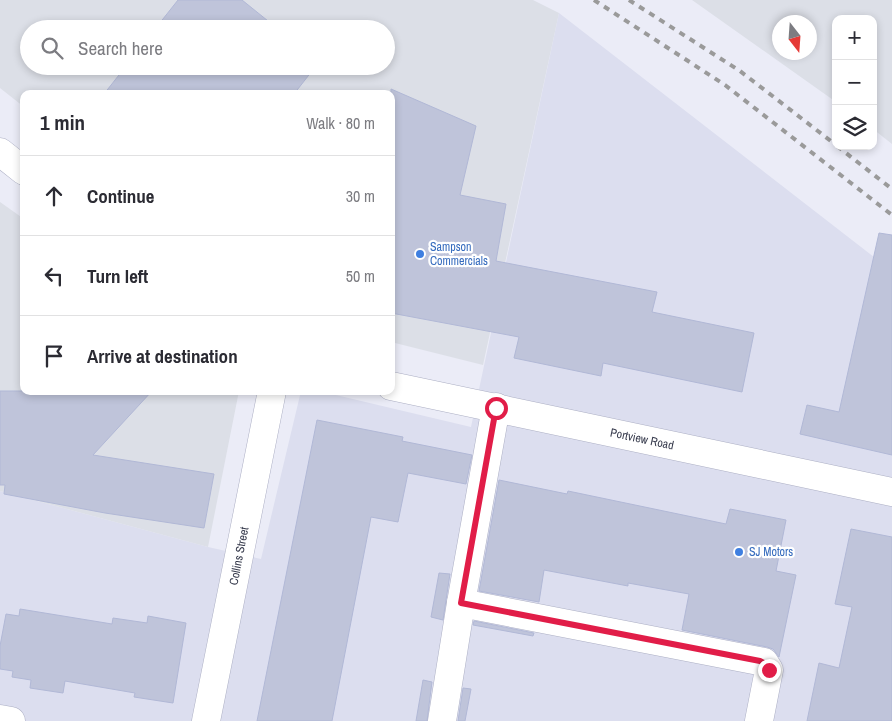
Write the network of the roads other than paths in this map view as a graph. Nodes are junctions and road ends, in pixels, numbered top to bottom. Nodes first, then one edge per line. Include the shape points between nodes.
1 (0, 152) edge
2 (20, 168) edge
3 (395, 387) edge
4 (271, 395) edge
5 (496, 408) junction
6 (892, 492) edge
7 (461, 603) junction
8 (0, 719) edge
9 (11, 721) edge
10 (206, 721) edge
11 (442, 721) edge
12 (759, 721) edge

1 - 2 street
3 - 5 street, Portview Road
4 - 10 street, Collins Street
5 - 6 street, Portview Road
5 - 7 street
7 - 11 street
7 - 12 street via 764,662 769,670
8 - 9 street

